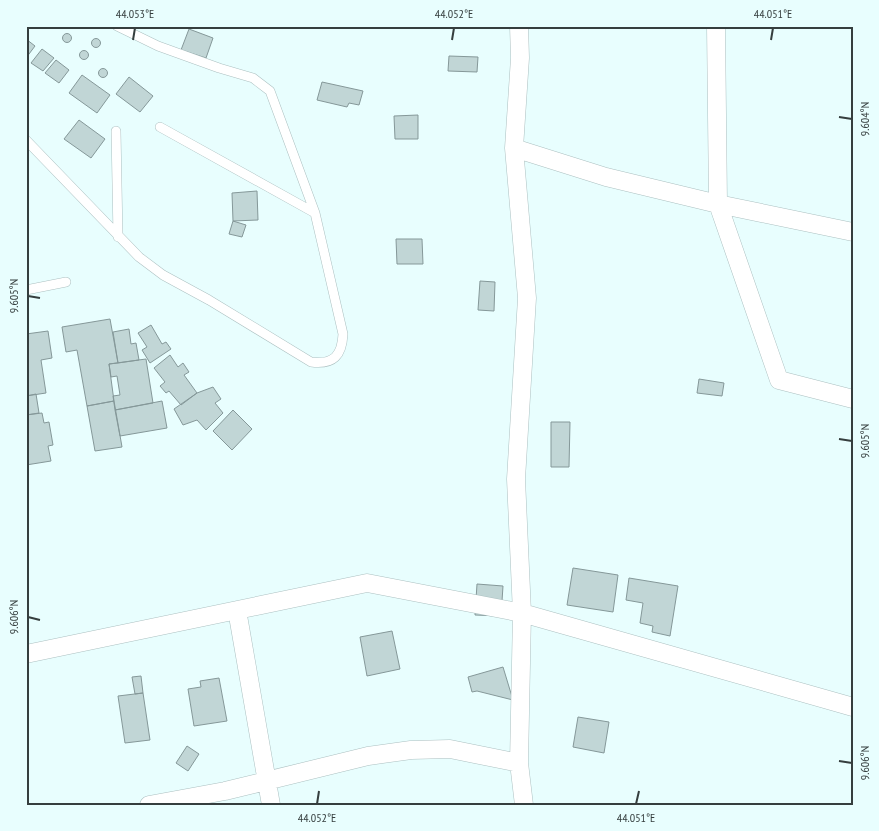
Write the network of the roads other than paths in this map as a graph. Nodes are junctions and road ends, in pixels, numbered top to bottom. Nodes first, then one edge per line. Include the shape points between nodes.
1 (117, 26) edge
2 (519, 26) edge
3 (716, 26) edge
4 (160, 127) dead end
5 (116, 131) dead end
6 (26, 140) edge
7 (514, 148) junction
8 (718, 204) junction
9 (315, 213) junction
10 (853, 232) edge
11 (118, 237) junction
12 (66, 282) dead end
13 (26, 290) edge
14 (853, 399) edge
15 (238, 610) junction
16 (522, 613) junction
17 (26, 654) edge
18 (853, 708) edge
19 (519, 763) junction
20 (266, 781) junction
21 (149, 805) edge
22 (271, 805) edge
23 (524, 805) edge

1 - 9 lane via 158,46 253,78 270,91
2 - 7 street
3 - 8 street
4 - 9 lane
5 - 11 lane
6 - 11 lane
7 - 8 street via 606,177
7 - 16 street via 527,298 516,479
8 - 10 street
8 - 14 street via 779,380
9 - 11 lane via 344,334 342,349 335,358 326,362 312,362 163,275
12 - 13 lane
15 - 16 street via 367,583
15 - 17 street
15 - 20 street
16 - 18 street
16 - 19 street
19 - 20 street via 450,749 411,750 368,756
19 - 23 street
20 - 21 street
20 - 22 street

